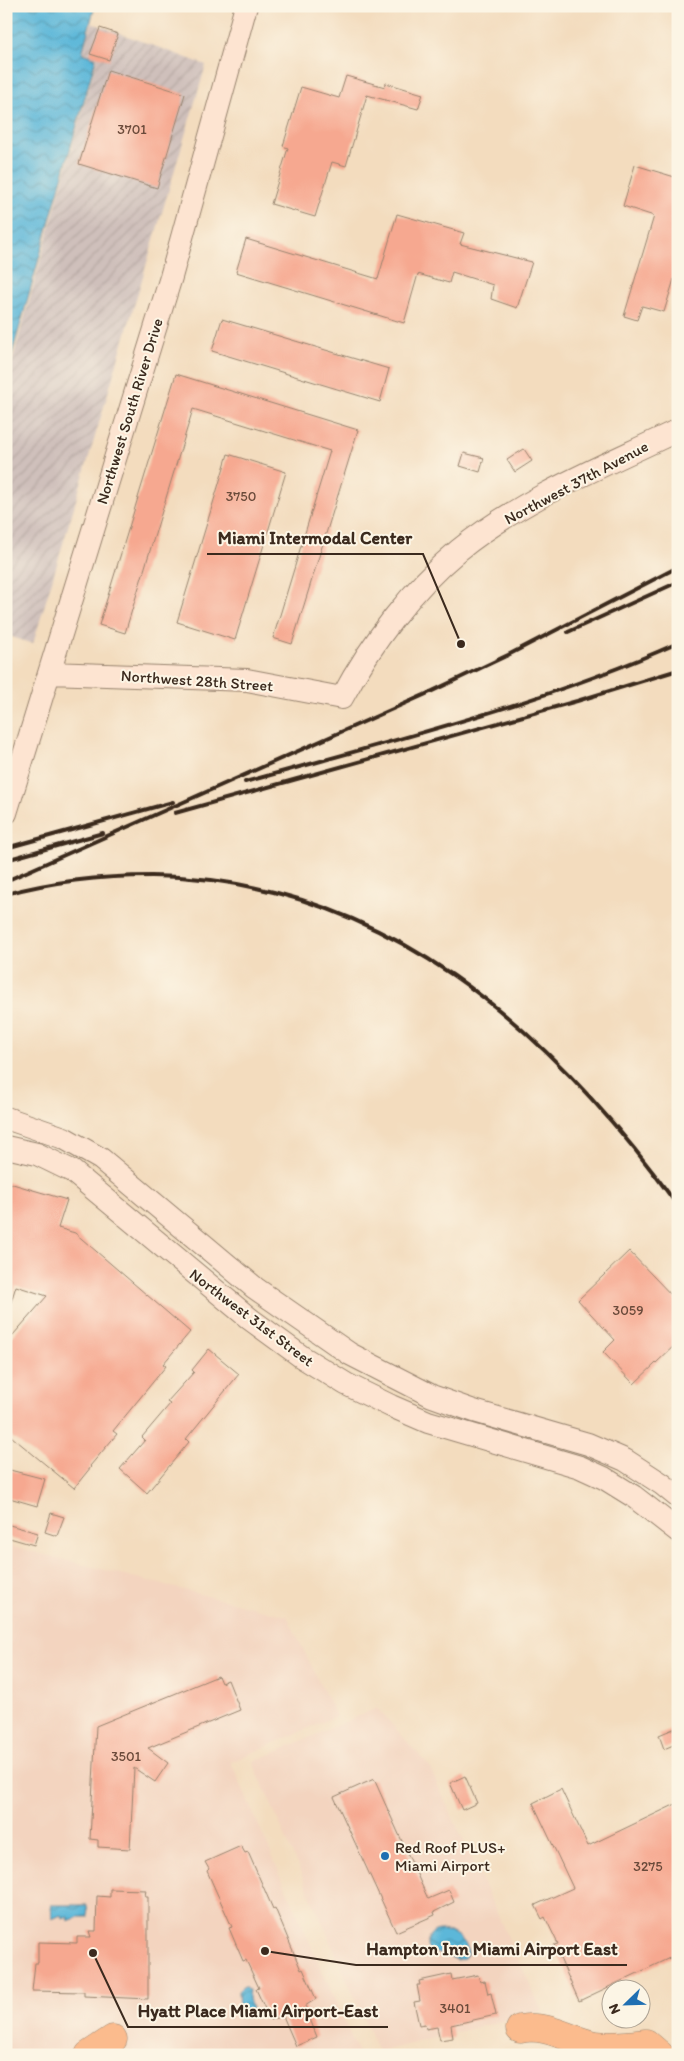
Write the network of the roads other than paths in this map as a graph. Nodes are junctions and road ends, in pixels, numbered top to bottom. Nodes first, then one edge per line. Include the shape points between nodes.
1 (246, 6) edge
2 (678, 430) edge
3 (50, 673) junction
4 (342, 698) joint
5 (6, 813) edge
6 (6, 1118) edge
7 (6, 1147) edge
8 (151, 1199) junction
9 (133, 1220) junction
10 (678, 1497) edge
11 (678, 1531) edge
12 (520, 2029) dead end
13 (114, 2039) dead end
14 (678, 2052) edge
15 (89, 2055) edge
16 (660, 2055) edge
17 (670, 2055) edge

1 - 3 street, Northwest South River Drive via 171,277
2 - 4 street, Northwest 37th Avenue via 529,504 461,549 434,572 392,622
3 - 4 street, Northwest 28th Street via 247,680
3 - 5 street, Northwest South River Drive
6 - 8 street, Northwest 31st Street via 82,1147
7 - 9 street, Northwest 31st Street via 37,1154 72,1171
8 - 9 street
8 - 10 street, Northwest 31st Street via 254,1288 350,1354 432,1396 588,1444 625,1460
9 - 11 street, Northwest 31st Street via 277,1340 346,1384 428,1422 596,1474 633,1496
12 - 16 highway via 542,2028 600,2045 646,2043
13 - 15 highway
14 - 17 highway

